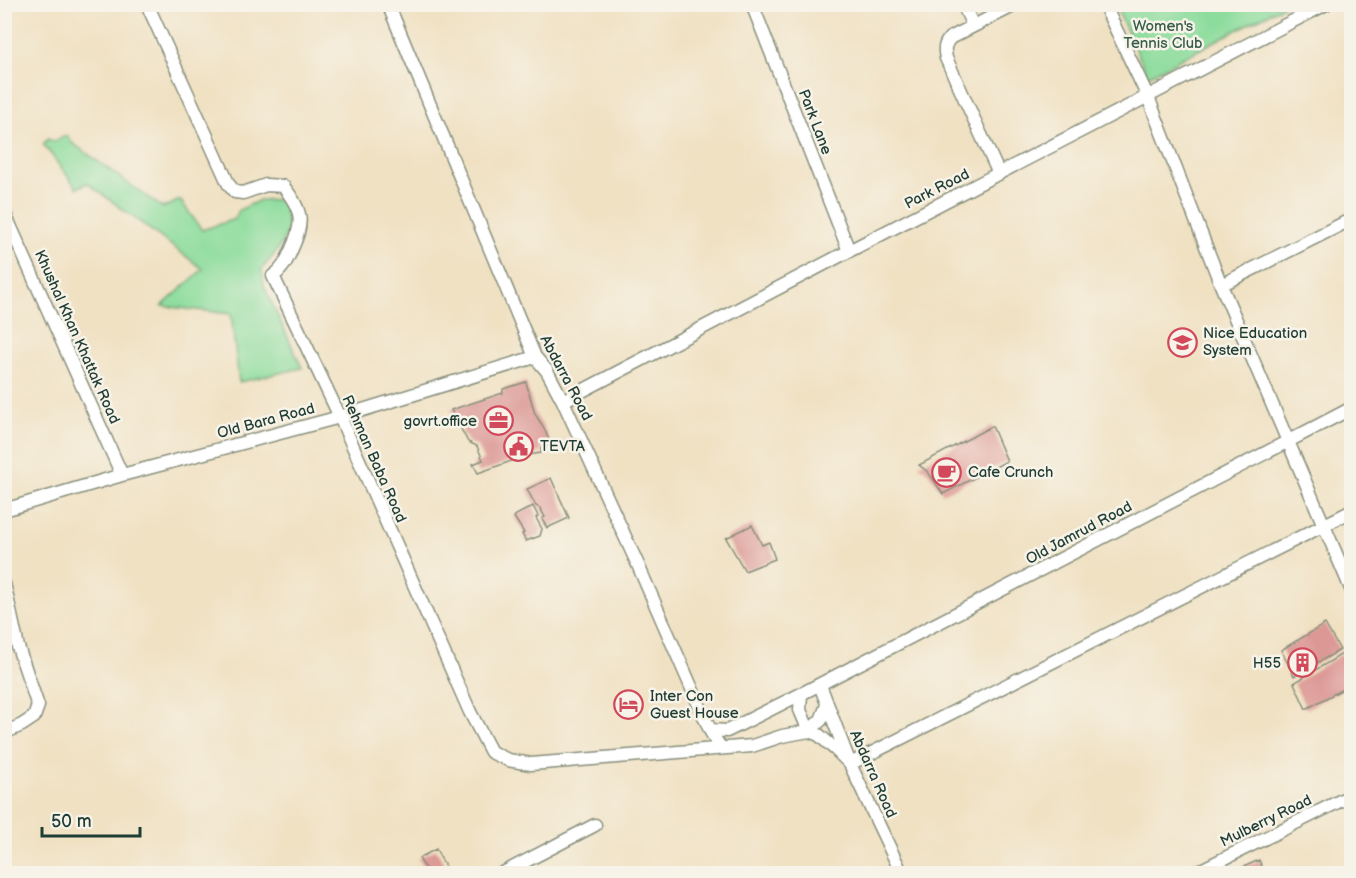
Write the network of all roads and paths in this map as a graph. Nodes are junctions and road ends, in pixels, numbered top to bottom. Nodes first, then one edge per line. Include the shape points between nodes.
1 (147, 4) edge
2 (388, 4) edge
3 (752, 4) edge
4 (963, 4) edge
5 (1017, 4) edge
6 (1104, 4) edge
7 (1326, 4) edge
8 (973, 26) junction
9 (1148, 97) junction
10 (999, 174) junction
11 (4, 212) edge
12 (1352, 219) edge
13 (849, 251) junction
14 (1221, 285) junction
15 (535, 357) junction
16 (563, 401) junction
17 (1352, 408) edge
18 (340, 417) junction
19 (1287, 441) junction
20 (122, 475) junction
21 (4, 510) edge
22 (1352, 511) edge
23 (1323, 525) junction
24 (4, 583) edge
25 (1352, 591) edge
26 (820, 685) junction
27 (801, 694) junction
28 (827, 705) junction
29 (710, 730) junction
30 (809, 731) junction
31 (4, 733) edge
32 (721, 748) junction
33 (850, 764) junction
34 (1352, 795) edge
35 (595, 825) dead end
36 (501, 873) edge
37 (902, 873) edge
38 (1193, 873) edge

1 - 18 street, Rehman Baba Road via 229,185 235,192 243,193 266,185 283,186 297,207 300,231 285,264 273,276
2 - 15 street, Abdarra Road
3 - 13 street, Park Lane
4 - 8 street
5 - 8 street
6 - 9 street
7 - 9 street, Park Road
8 - 10 street via 950,38 944,49
9 - 10 street, Park Road
9 - 14 street
10 - 13 street, Park Road
11 - 20 street, Khushal Khan Khattak Road
12 - 14 street
13 - 16 street, Park Road
14 - 19 street
15 - 16 street, Abdarra Road
15 - 18 street, Old Bara Road
16 - 29 street, Abdarra Road
17 - 19 street, Old Jamrud Road
18 - 20 street, Old Bara Road
18 - 32 street, Rehman Baba Road via 491,752 531,764
19 - 23 street
19 - 26 street, Old Jamrud Road
20 - 21 street, Old Bara Road
22 - 23 street
23 - 25 street
23 - 33 street
24 - 31 street via 18,647 38,705 34,717
26 - 27 street, Old Jamrud Road
26 - 28 street, Abdarra Road
27 - 29 street, Old Jamrud Road via 727,731
27 - 30 street via 800,710
28 - 30 street via 821,720
28 - 33 street, Abdarra Road
29 - 32 street
30 - 32 street, Rehman Baba Road via 752,746
30 - 33 street via 819,735
33 - 37 street, Abdarra Road
34 - 38 street, Mulberry Road
35 - 36 street

